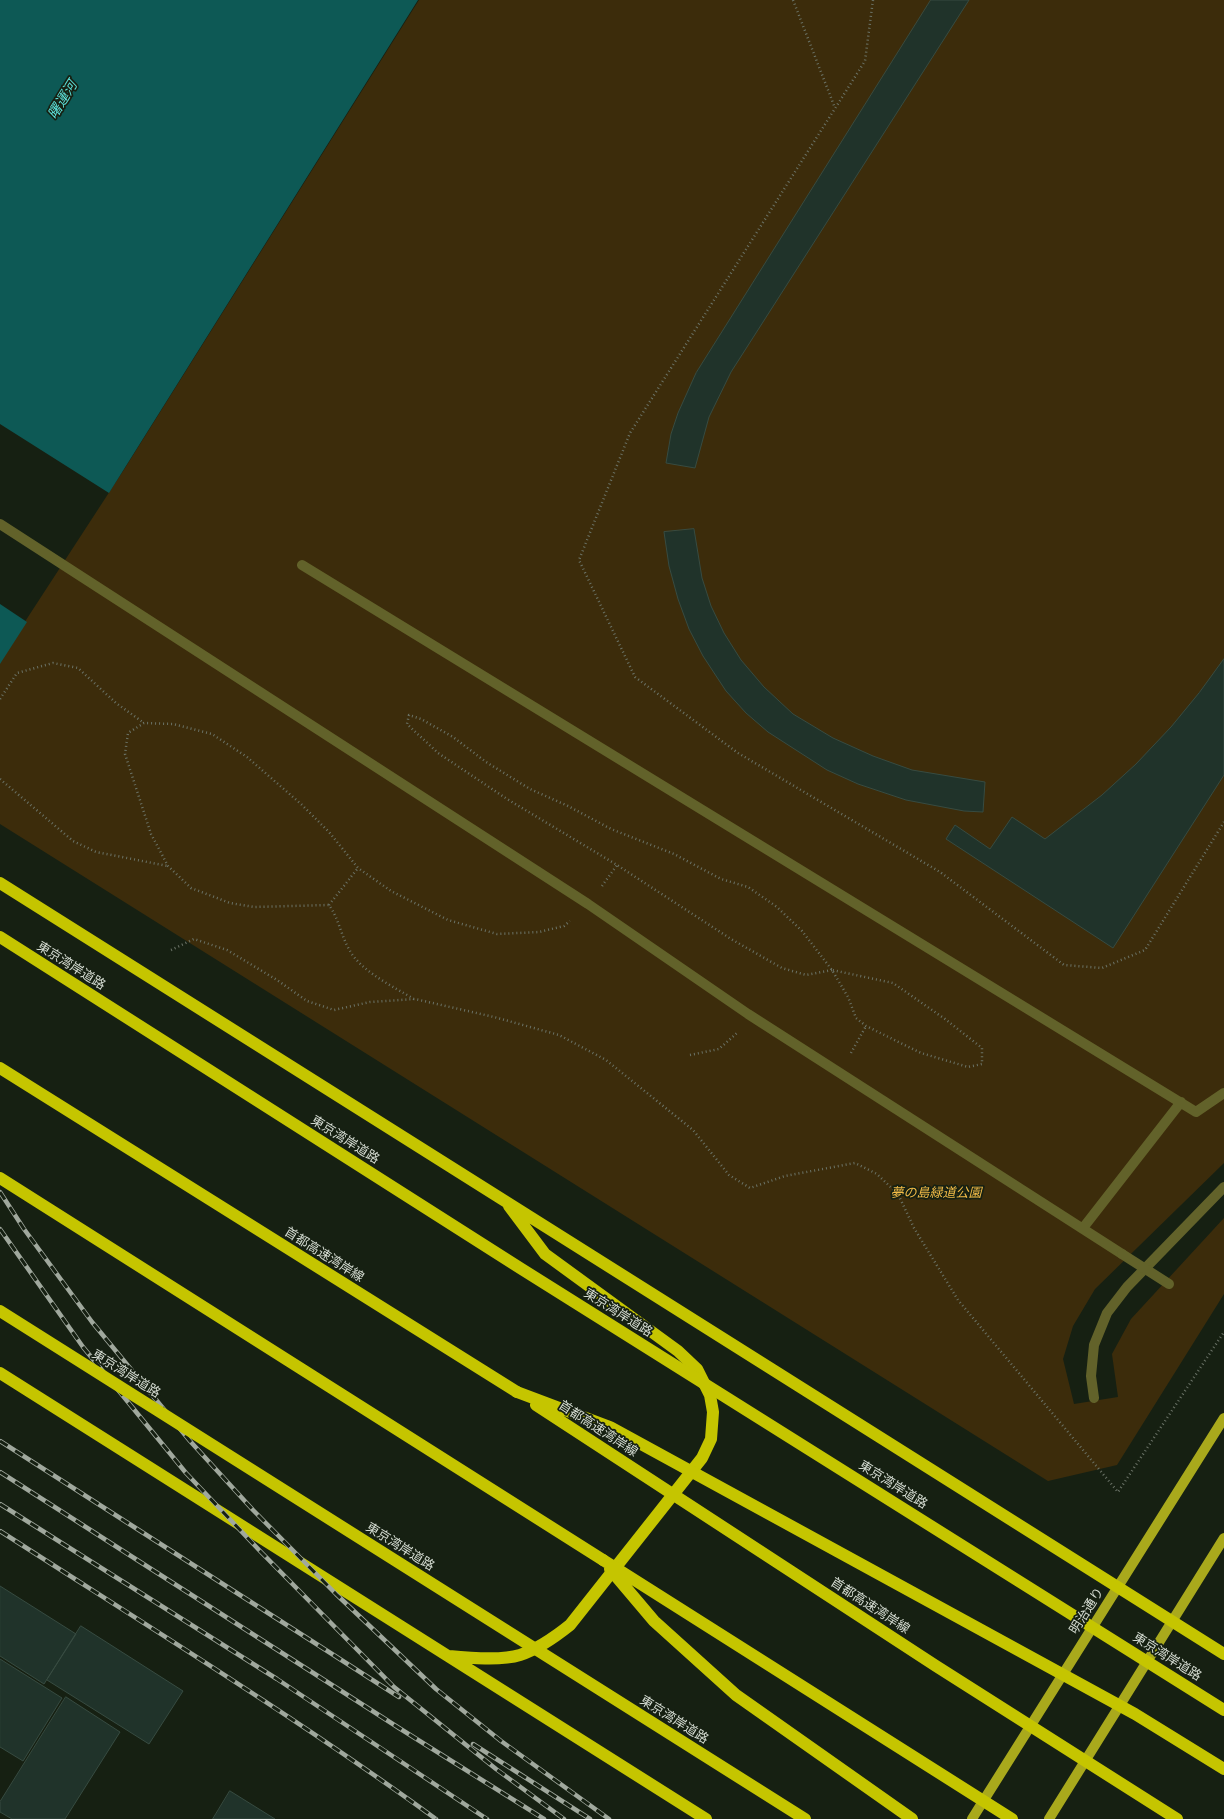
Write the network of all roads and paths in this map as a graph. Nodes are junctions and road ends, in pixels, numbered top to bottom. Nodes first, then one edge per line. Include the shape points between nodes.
1 (793, 0) edge
2 (873, 0) edge
3 (835, 108) junction
4 (0, 524) edge
5 (302, 565) dead end
6 (0, 699) edge
7 (144, 723) junction
8 (0, 779) edge
9 (1224, 822) edge
10 (168, 866) junction
11 (617, 866) junction
12 (358, 868) junction
13 (0, 883) edge
14 (588, 904) junction
15 (329, 905) junction
16 (0, 937) edge
17 (171, 950) dead end
18 (832, 970) junction
19 (415, 999) junction
20 (748, 1014) junction
21 (866, 1026) junction
22 (690, 1055) dead end
23 (0, 1068) edge
24 (842, 1073) junction
25 (1224, 1093) edge
26 (1181, 1102) junction
27 (0, 1178) edge
28 (1224, 1187) edge
29 (505, 1201) junction
30 (1082, 1228) junction
31 (1168, 1284) dead end
32 (0, 1312) edge
33 (1224, 1332) edge
34 (0, 1373) edge
35 (517, 1392) junction
36 (1094, 1398) dead end
37 (1224, 1418) edge
38 (1224, 1538) edge
39 (603, 1560) junction
40 (1118, 1587) junction
41 (1173, 1622) junction
42 (1224, 1654) edge
43 (446, 1656) junction
44 (1224, 1710) edge
45 (1224, 1768) edge
46 (706, 1819) edge
47 (805, 1819) edge
48 (912, 1819) edge
49 (972, 1819) edge
50 (1012, 1819) edge
51 (1049, 1819) edge
52 (1177, 1819) edge

1 - 3 path
2 - 3 path via 865,61
3 - 9 path via 630,433 579,560 635,677 738,753 940,872 1064,965 1102,968 1145,950
4 - 14 lane
5 - 26 lane
6 - 7 path via 17,673 53,663 78,668 116,703
7 - 10 path via 128,733 125,754 151,834
7 - 12 path via 173,724 212,734 247,757 301,804 329,832
8 - 10 path via 73,841 96,852
10 - 15 path via 191,888 230,903 254,907
11 - 14 path
11 - 18 path via 731,939 782,968 806,975
11 - 18 path via 507,799 438,753 407,724 409,715 454,737 486,762 530,789 611,829 674,854 721,878 748,887 777,907 802,932
12 - 14 path via 391,891 448,920 497,934 539,932 564,926
12 - 15 path
13 - 29 highway
14 - 20 lane
15 - 19 path via 336,914 350,951 366,968 390,986
16 - 44 highway, 東京湾岸道路, bridge via 520,1268
17 - 19 path via 194,939 227,950 307,1001 334,1010 370,1002
18 - 21 path via 848,997 856,1018
18 - 21 path via 893,984 982,1048 982,1064 968,1067 945,1062 921,1054
19 - 33 path via 559,1035 606,1060 693,1130 729,1175 750,1188 786,1176 855,1163 876,1174 898,1194 914,1228 958,1300 1118,1492
20 - 22 path via 735,1036 719,1049
20 - 24 lane
21 - 24 path
23 - 35 highway, 首都高速湾岸線
24 - 30 lane
25 - 26 lane via 1196,1112
26 - 30 lane
27 - 39 highway
28 - 36 lane via 1127,1286 1108,1313 1094,1345 1091,1376
29 - 40 highway
29 - 43 highway via 545,1254 678,1351 697,1369 710,1395 713,1412 711,1439 702,1458 570,1625 551,1640 519,1655 483,1659
30 - 31 lane, bridge
32 - 47 highway, 東京湾岸道路, bridge
34 - 43 highway
35 - 45 highway, bridge via 610,1427 1135,1714
35 - 52 highway, 首都高速湾岸線, bridge via 930,1662
37 - 40 main road, 明治通り
38 - 41 main road
39 - 48 highway, bridge via 654,1621 736,1695
39 - 50 highway, bridge
40 - 41 highway
40 - 49 main road, 明治通り
41 - 42 highway
41 - 51 main road
43 - 46 highway

